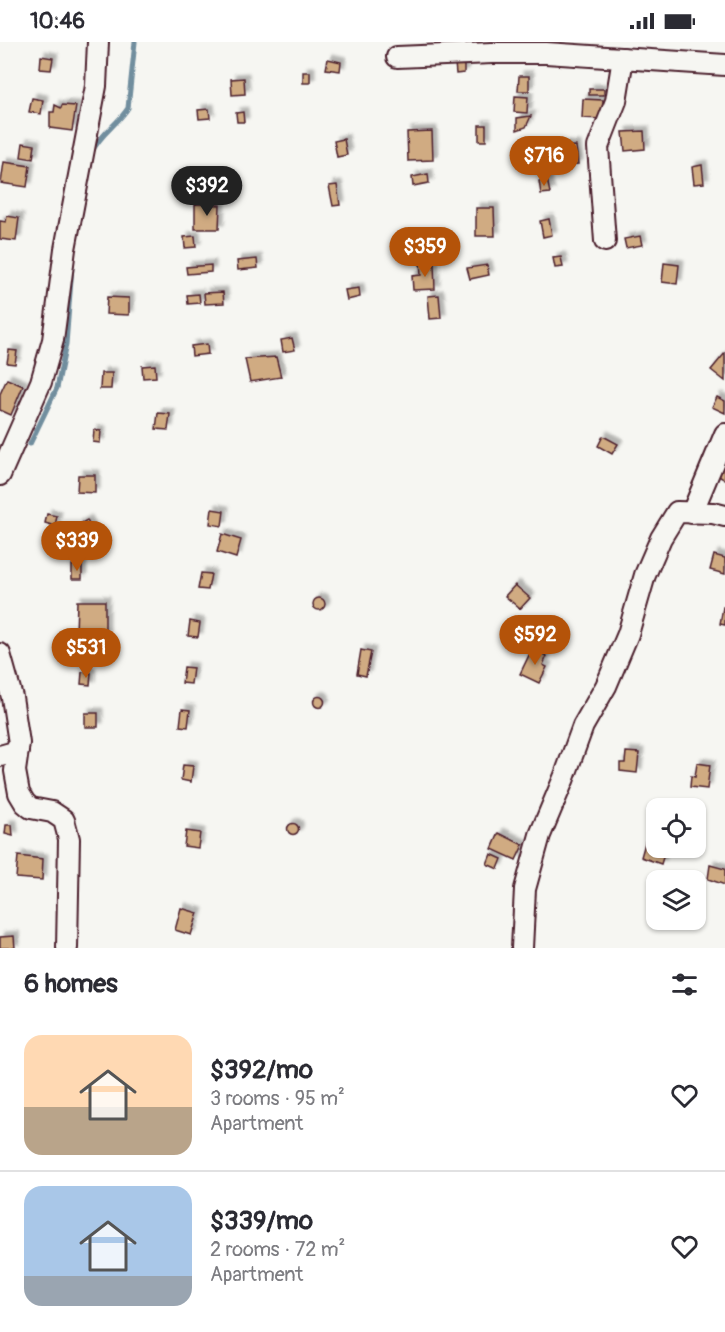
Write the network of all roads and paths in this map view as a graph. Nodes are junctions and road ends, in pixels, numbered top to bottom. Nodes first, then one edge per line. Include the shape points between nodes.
1 (98, 42) edge
2 (545, 47) edge
3 (397, 57) dead end
4 (623, 58) junction
5 (725, 65) edge
6 (604, 242) dead end
7 (725, 434) edge
8 (0, 476) edge
9 (692, 513) junction
10 (725, 516) edge
11 (0, 654) edge
12 (9, 754) edge
13 (67, 948) edge
14 (522, 948) edge

1 - 8 street via 96,86 67,238 53,340 41,382
2 - 3 street
2 - 4 street
4 - 5 street
4 - 6 street via 616,101 598,147
7 - 9 street
9 - 10 street
9 - 14 street via 677,512 661,538 606,686 583,726 540,835 525,889
11 - 12 street via 19,743
12 - 13 street via 18,793 25,803 64,820 69,839

